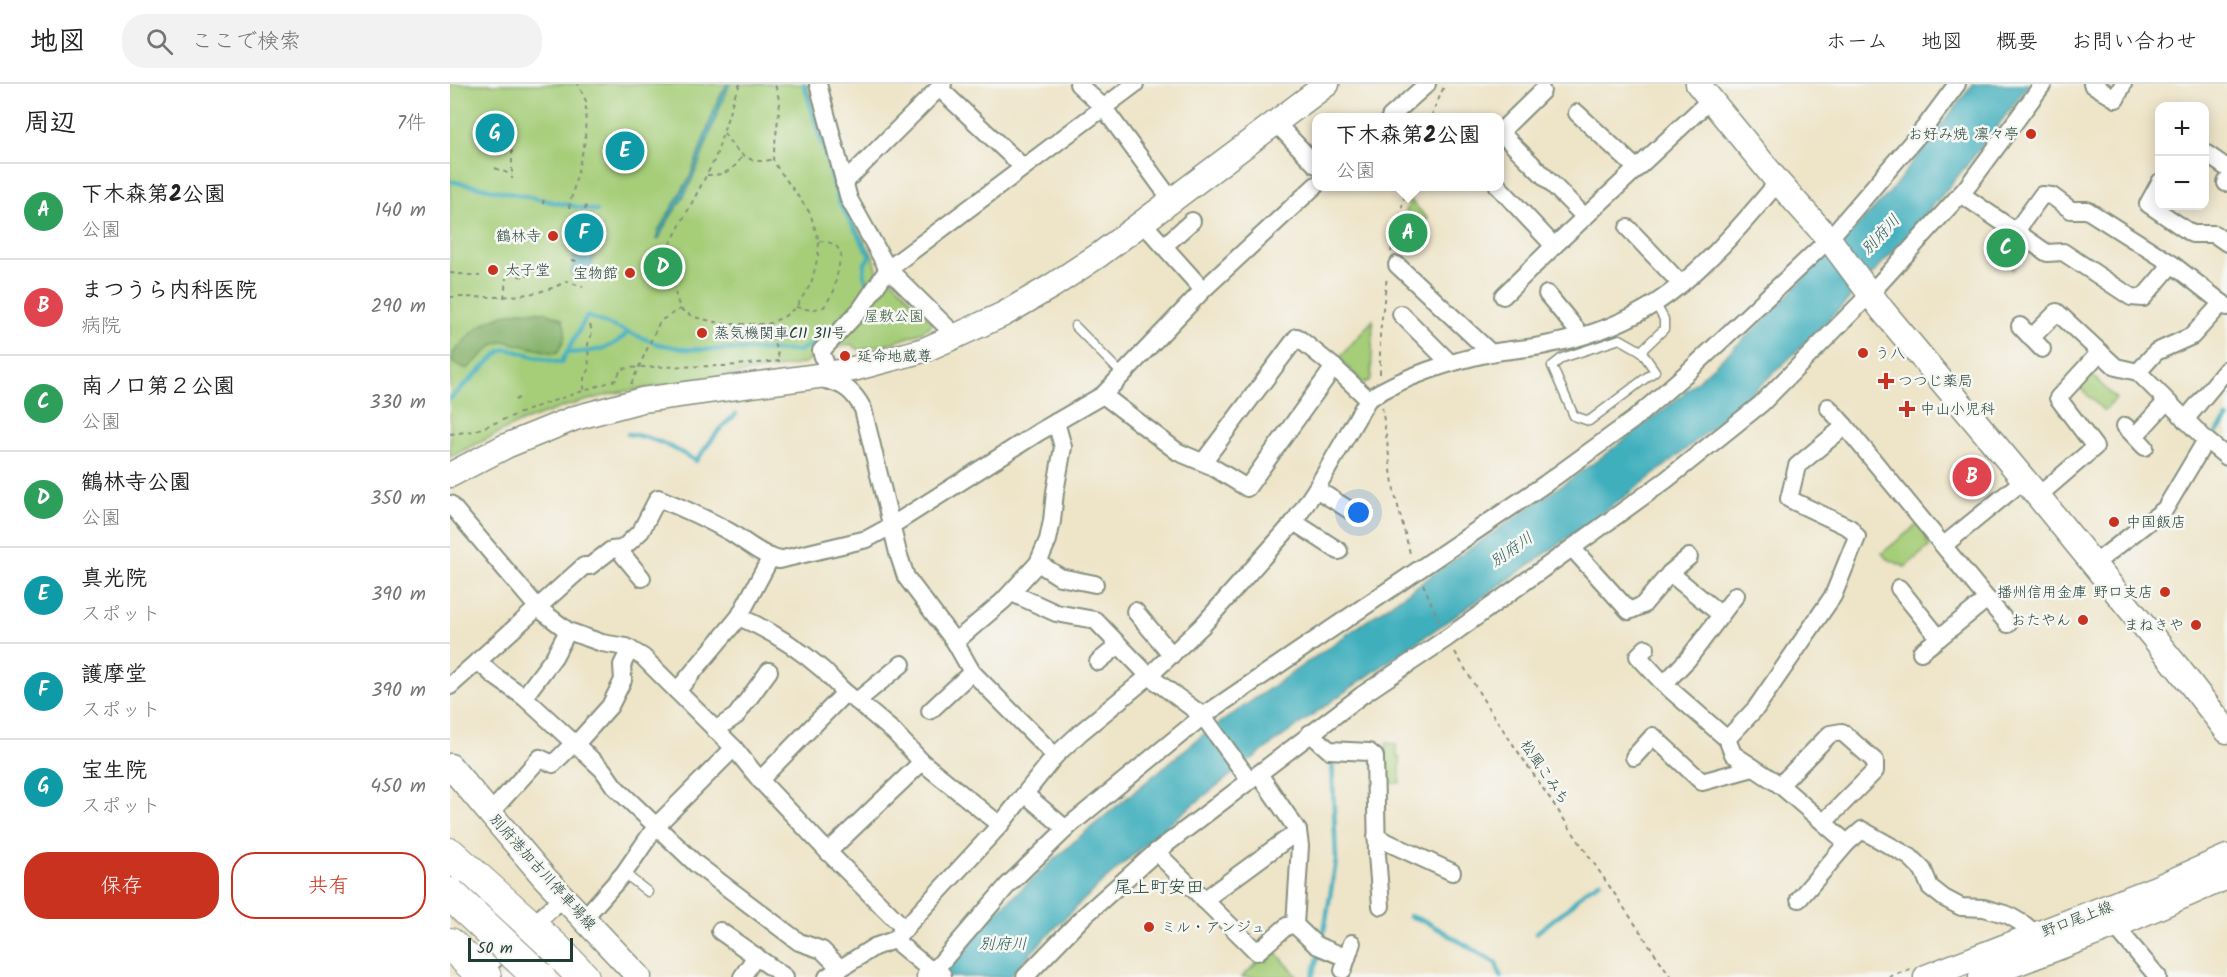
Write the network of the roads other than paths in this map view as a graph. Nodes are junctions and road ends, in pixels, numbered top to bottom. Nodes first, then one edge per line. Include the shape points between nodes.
1 (818, 84) edge
2 (1078, 84) edge
3 (1135, 84) edge
4 (1427, 84) edge
5 (1957, 84) edge
6 (2043, 84) edge
7 (2092, 84) edge
8 (2123, 84) edge
9 (1322, 85) edge
10 (941, 86) edge
11 (1542, 92) dead end
12 (1705, 92) edge
13 (1100, 104) junction
14 (1394, 113) edge
15 (1275, 122) junction
16 (1580, 122) dead end
17 (1504, 128) edge
18 (1504, 136) edge
19 (2209, 156) edge
20 (1312, 160) edge
21 (1020, 164) junction
22 (1636, 168) junction
23 (2227, 177) edge
24 (1778, 182) junction
25 (844, 183) junction
26 (2153, 184) edge
27 (1312, 190) edge
28 (1503, 191) edge
29 (1961, 195) junction
30 (1172, 201) junction
31 (1584, 216) junction
32 (1192, 221) dead end
33 (1143, 223) junction
34 (1628, 228) dead end
35 (2016, 231) junction
36 (1829, 239) junction
37 (2227, 243) edge
38 (1164, 246) junction
39 (1554, 246) junction
40 (2172, 264) junction
41 (1397, 265) dead end
42 (888, 269) junction
43 (1681, 284) junction
44 (1203, 290) junction
45 (1547, 294) dead end
46 (1870, 294) junction
47 (1503, 296) dead end
48 (1655, 303) junction
49 (2225, 305) edge
50 (1401, 314) dead end
51 (1075, 326) dead end
52 (1581, 335) junction
53 (956, 336) junction
54 (2031, 338) dead end
55 (1641, 351) junction
56 (2100, 352) junction
57 (1491, 353) junction
58 (1450, 363) junction
59 (1334, 367) junction
60 (2227, 369) edge
61 (2138, 372) junction
62 (1122, 374) junction
63 (825, 375) junction
64 (1103, 395) junction
65 (1368, 399) junction
66 (2166, 402) junction
67 (1828, 407) dead end
68 (2185, 420) junction
69 (1056, 422) junction
70 (1845, 426) junction
71 (2135, 436) dead end
72 (2206, 440) junction
73 (2227, 457) edge
74 (1203, 462) junction
75 (450, 475) edge
76 (2031, 488) junction
77 (1316, 489) junction
78 (450, 504) edge
79 (1359, 516) dead end
80 (1294, 522) junction
81 (891, 526) junction
82 (1944, 545) junction
83 (1572, 548) junction
84 (622, 549) junction
85 (1339, 551) dead end
86 (1689, 557) dead end
87 (771, 558) junction
88 (1038, 563) junction
89 (2094, 564) junction
90 (1670, 573) junction
91 (642, 578) dead end
92 (1095, 584) dead end
93 (1899, 588) dead end
94 (1012, 593) junction
95 (1736, 595) dead end
96 (1987, 598) junction
97 (538, 608) junction
98 (1135, 611) dead end
99 (1720, 614) junction
100 (739, 617) junction
101 (2008, 624) dead end
102 (568, 631) junction
103 (1939, 638) junction
104 (955, 642) junction
105 (1119, 645) junction
106 (1646, 648) dead end
107 (630, 649) junction
108 (1921, 652) dead end
109 (1172, 655) junction
110 (478, 661) junction
111 (1098, 662) dead end
112 (902, 664) dead end
113 (769, 670) dead end
114 (972, 672) junction
115 (1149, 676) junction
116 (1664, 684) junction
117 (450, 686) edge
118 (677, 691) junction
119 (524, 697) junction
120 (851, 697) junction
121 (930, 711) dead end
122 (1203, 716) junction
123 (715, 729) junction
124 (2227, 731) edge
125 (1310, 733) junction
126 (1727, 739) junction
127 (575, 744) junction
128 (734, 748) junction
129 (1055, 756) junction
130 (1634, 757) dead end
131 (922, 762) junction
132 (450, 766) edge
133 (1753, 768) junction
134 (1254, 777) junction
135 (760, 780) junction
136 (1780, 785) junction
137 (1025, 794) junction
138 (490, 813) junction
139 (1824, 822) junction
140 (657, 825) junction
141 (1000, 825) junction
142 (1066, 829) junction
143 (1298, 831) junction
144 (1376, 837) junction
145 (1847, 843) junction
146 (828, 852) junction
147 (1156, 852) junction
148 (450, 854) edge
149 (2227, 857) edge
150 (450, 870) edge
151 (1452, 872) dead end
152 (624, 873) junction
153 (2227, 877) edge
154 (648, 892) dead end
155 (450, 894) edge
156 (564, 897) junction
157 (1799, 899) dead end
158 (1204, 900) junction
159 (1381, 906) dead end
160 (450, 917) edge
161 (584, 918) junction
162 (1295, 925) junction
163 (2115, 926) junction
164 (526, 931) junction
165 (720, 931) dead end
166 (899, 934) junction
167 (2044, 942) junction
168 (450, 944) edge
169 (756, 956) junction
170 (1348, 957) dead end
171 (834, 972) edge
172 (480, 975) edge
173 (934, 975) edge
174 (515, 977) edge
175 (539, 977) edge
176 (568, 977) edge
177 (583, 977) edge
178 (639, 977) edge
179 (742, 977) edge
180 (785, 977) edge
181 (1025, 977) edge
182 (1926, 977) edge
183 (1981, 977) edge
184 (2158, 977) edge

1 - 25 street
2 - 13 street
3 - 13 street
4 - 14 street
5 - 36 street
6 - 29 street
7 - 8 street via 2116,99
9 - 15 street
10 - 21 street
10 - 25 street
11 - 17 street
12 - 22 street
12 - 24 street
13 - 21 street
13 - 30 street
15 - 20 street
15 - 30 street
16 - 22 street
18 - 31 street
19 - 23 street
21 - 42 street
22 - 31 street
24 - 36 street
24 - 43 street via 1739,228
25 - 42 street
26 - 37 street via 2148,204 2192,234 2214,234
27 - 44 street
28 - 39 street
29 - 35 street
29 - 46 street
30 - 33 street
31 - 39 street
32 - 38 street
33 - 38 street
33 - 53 street via 1052,286
34 - 43 street
35 - 40 street via 2047,253 2063,252 2130,297 2143,298
35 - 40 street via 2042,195 2052,196 2071,210 2087,210
36 - 46 street
36 - 122 street via 1633,420
38 - 44 street
39 - 47 street
40 - 49 street
41 - 57 street via 1443,302
42 - 53 street
42 - 63 street via 860,310 821,351
43 - 48 street
44 - 62 street
45 - 52 street
46 - 76 street
46 - 83 street via 1761,404
48 - 52 street
48 - 55 lane via 1664,319 1664,329
49 - 61 street via 2192,336 2157,352
50 - 58 street
51 - 62 lane
52 - 57 street
53 - 63 street via 924,350
54 - 56 street via 2057,312
55 - 55 lane via 1655,371 1589,421 1574,416 1552,366 1562,358 1620,339
56 - 61 street via 2116,367
56 - 76 street via 2058,398 2095,447
57 - 58 street
58 - 65 street
59 - 65 street
59 - 74 street via 1247,488
59 - 74 street via 1297,337
60 - 68 street
61 - 66 street
62 - 64 street
63 - 75 street via 642,400 575,418 506,446
63 - 81 street via 825,380 842,384 857,397 863,409
64 - 69 street
64 - 74 street via 1178,452
65 - 77 street
66 - 68 street
66 - 71 street
67 - 70 street
68 - 72 street
69 - 81 street
69 - 88 street via 1063,447 1048,540
70 - 82 street
70 - 126 street via 1797,466 1789,499 1850,528 1857,537 1833,596 1756,708
72 - 73 street
72 - 89 street via 2165,509
76 - 82 street
76 - 89 street
77 - 79 street
77 - 80 street
78 - 97 street
80 - 85 street
80 - 109 street
81 - 87 street via 867,539 779,560
81 - 104 street via 906,577
82 - 96 street
83 - 90 street via 1629,611 1643,605
83 - 125 street
84 - 87 street via 641,531 658,498 729,531
84 - 91 street
84 - 97 street via 611,550 590,566 584,566
86 - 90 street
87 - 100 street
88 - 92 street via 1060,577
88 - 94 street
89 - 124 street
90 - 99 street
93 - 103 street
94 - 104 street
94 - 105 street via 1056,613 1095,620
95 - 99 street
96 - 101 street
96 - 103 street
97 - 102 street
97 - 110 street
98 - 109 street
99 - 116 street via 1713,628
100 - 118 street
100 - 120 street via 788,643
102 - 107 street
102 - 119 street
103 - 108 street
104 - 114 street
105 - 111 street
105 - 115 street
106 - 116 street via 1638,656
107 - 118 street
107 - 127 street via 622,665 623,680 610,706
109 - 115 street
110 - 117 street
110 - 119 street
112 - 120 street
113 - 123 street via 750,683 736,716
114 - 121 street
114 - 129 street
115 - 122 street
115 - 129 street
116 - 126 street
118 - 123 street
119 - 127 street
120 - 131 street via 894,732
120 - 135 street
122 - 134 street
122 - 142 street
123 - 128 street
125 - 134 street
125 - 144 street via 1329,750 1369,752 1375,757
126 - 133 street via 1733,754
127 - 138 street via 553,764 540,758
127 - 140 street
128 - 135 street
128 - 140 street
129 - 137 street
130 - 133 street via 1653,736 1701,782
131 - 141 street
131 - 146 street
132 - 138 street, 別府港加古川停車場線
133 - 136 street
134 - 143 street
134 - 147 street
135 - 146 street
136 - 139 street
136 - 139 street via 1830,734 1842,732 1875,761 1875,771
137 - 141 street
137 - 142 street
138 - 156 street, 別府港加古川停車場線
139 - 145 street
140 - 152 street
140 - 171 street via 696,864 759,913 800,942 822,950
141 - 166 street
142 - 173 street via 1008,885
143 - 158 street
143 - 162 street
144 - 151 street
144 - 159 street
145 - 157 street
145 - 167 street via 1862,830 1910,857 1923,870 1930,887 1944,898 1961,907 2008,915
146 - 166 street
147 - 158 street
147 - 181 street via 1083,917
148 - 164 highway
149 - 167 street, 野口尾上線
150 - 164 highway
152 - 154 lane
152 - 161 street
153 - 163 street, 野口尾上線
155 - 175 highway, bridge
156 - 161 street, 別府港加古川停車場線
156 - 164 street
158 - 162 street via 1257,952 1287,926
160 - 174 highway
161 - 178 street, 別府港加古川停車場線
162 - 170 street via 1321,947
163 - 167 street, 野口尾上線
163 - 184 street
164 - 172 street
164 - 176 highway
164 - 177 highway
165 - 169 street
166 - 171 street
166 - 173 street
167 - 182 street, 野口尾上線
167 - 183 street, 野口尾上線
168 - 172 highway
169 - 179 street
169 - 180 street

